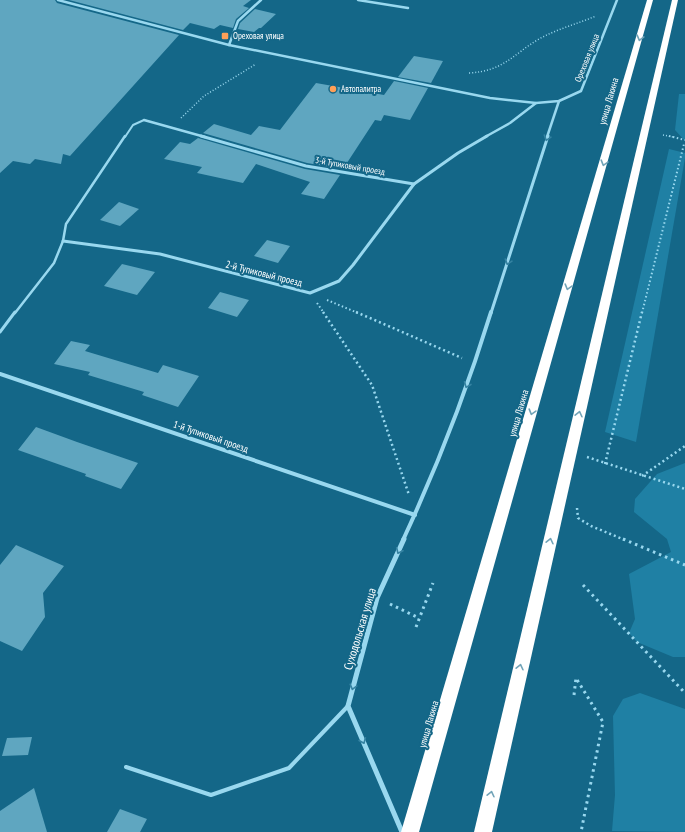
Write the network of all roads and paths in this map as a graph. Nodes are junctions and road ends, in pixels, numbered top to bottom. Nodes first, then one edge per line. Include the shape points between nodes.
1 (58, 0) edge
2 (261, 0) edge
3 (358, 0) edge
4 (617, 0) edge
5 (650, 0) edge
6 (675, 0) edge
7 (408, 8) dead end
8 (613, 10) junction
9 (230, 45) junction
10 (272, 54) junction
11 (469, 73) dead end
12 (559, 101) junction
13 (536, 103) junction
14 (144, 120) joint
15 (170, 128) junction
16 (663, 135) dead end
17 (685, 135) edge
18 (684, 140) edge
19 (685, 145) edge
20 (414, 184) junction
21 (62, 241) junction
22 (310, 293) junction
23 (0, 332) edge
24 (475, 364) junction
25 (0, 374) edge
26 (685, 446) edge
27 (586, 457) dead end
28 (605, 464) junction
29 (642, 476) junction
30 (685, 489) edge
31 (415, 515) junction
32 (578, 518) dead end
33 (685, 565) edge
34 (433, 583) dead end
35 (583, 585) dead end
36 (377, 598) junction
37 (419, 618) junction
38 (416, 627) dead end
39 (685, 693) edge
40 (574, 695) dead end
41 (348, 706) junction
42 (126, 767) dead end
43 (402, 832) edge
44 (410, 832) edge
45 (483, 832) edge
46 (581, 832) edge

1 - 9 street, Ореховая улица
2 - 9 street via 238,21
3 - 7 street
4 - 8 street, Ореховая улица
5 -> 44 highway, улица Лакина
45 -> 6 highway
8 - 11 path via 540,39 506,64 478,73
8 - 12 street, Ореховая улица via 581,91
9 - 10 street, Ореховая улица
10 - 13 street, Ореховая улица via 490,98
10 - 15 path via 204,96
12 - 13 street, Ореховая улица
12 -> 24 street, Суходольская улица
13 - 20 street via 510,123 458,153
14 - 15 street, 3-й Тупиковый проезд
14 - 21 lane via 133,125 84,197 66,224
15 - 20 street, 3-й Тупиковый проезд via 306,166
16 - 18 path
17 - 18 path
18 - 19 path
19 - 28 path
20 - 22 street, 2-й Тупиковый проезд via 339,281
21 - 22 street, 2-й Тупиковый проезд via 160,254
21 - 23 lane via 54,263
22 - 24 path
22 - 31 path via 372,385
24 -> 31 street, Суходольская улица
25 - 31 street, 1-й Тупиковый проезд
26 - 29 path
27 - 28 path
28 - 29 path
29 - 30 path
31 -> 36 street, Суходольская улица
32 - 33 path via 590,526
34 - 37 path
35 - 39 path
36 - 37 path
36 -> 41 street, Суходольская улица
37 - 38 path
40 - 46 path via 576,678 603,722
41 - 42 lane via 289,768 211,795
41 -> 43 street

